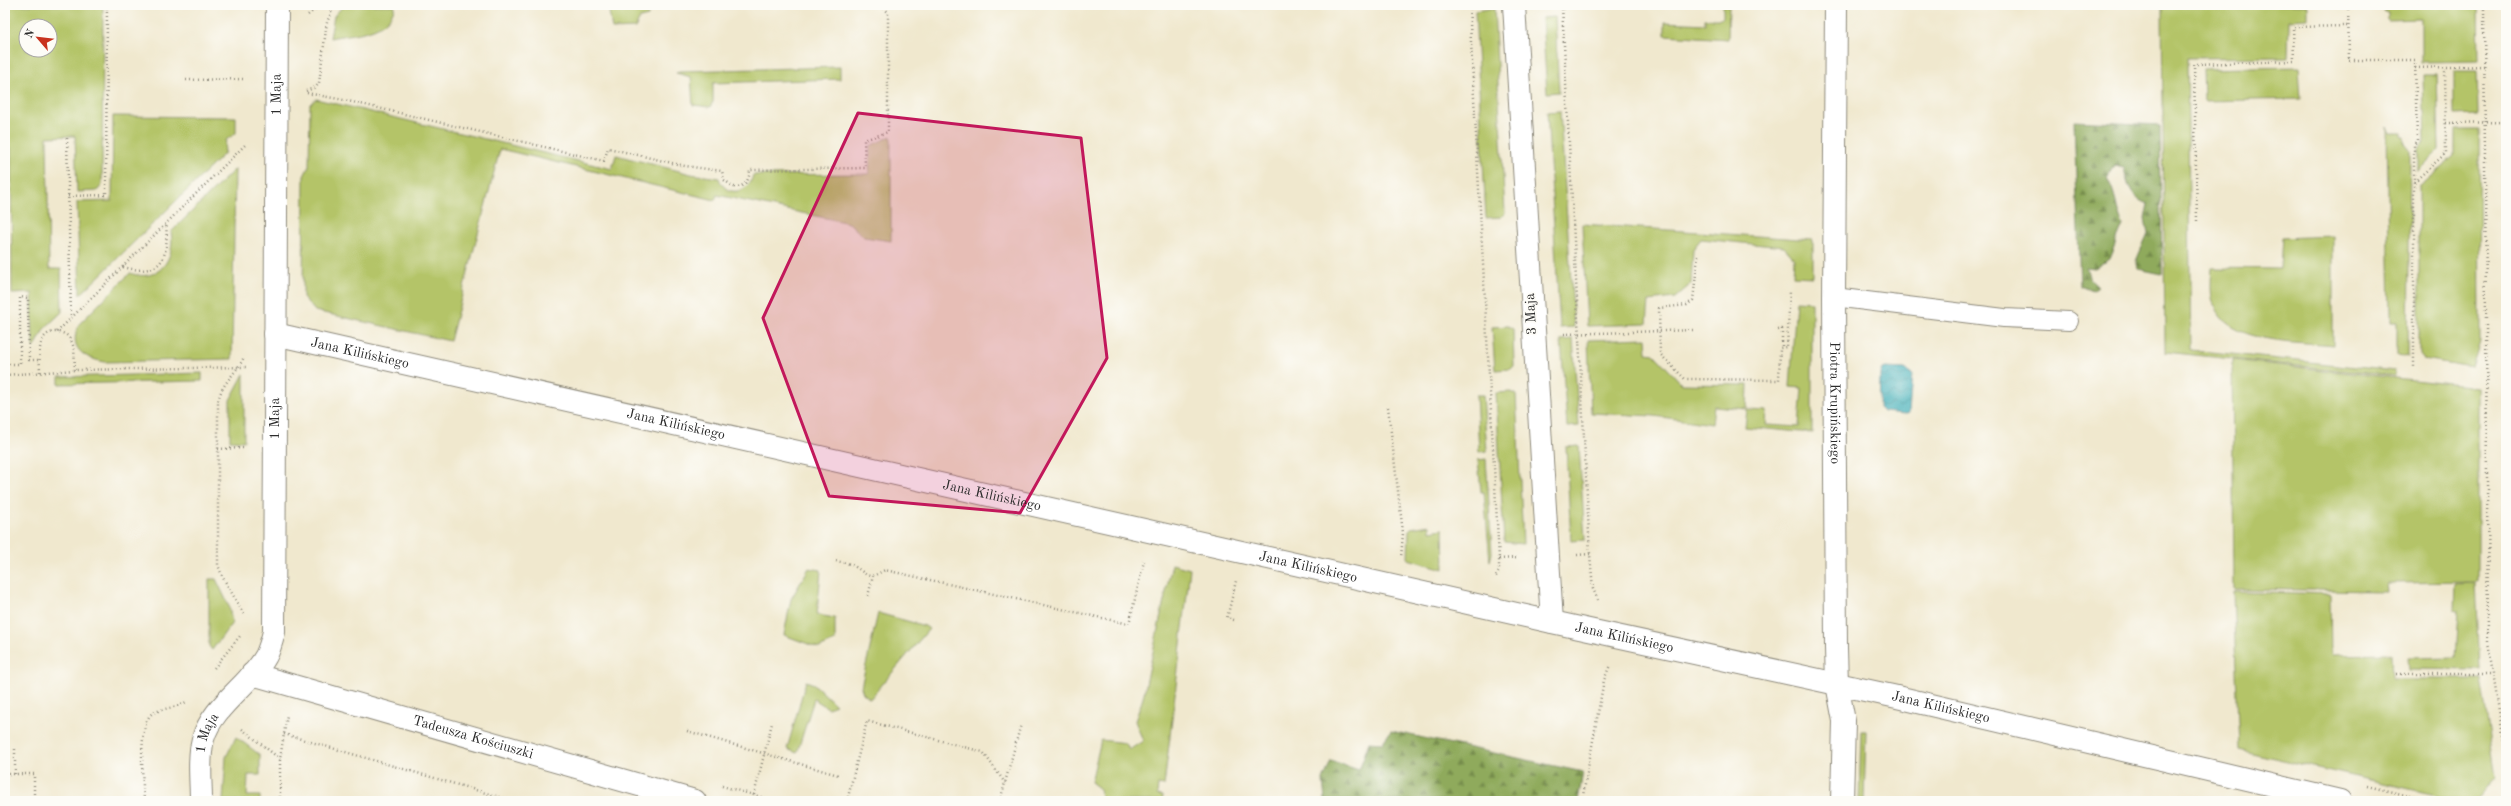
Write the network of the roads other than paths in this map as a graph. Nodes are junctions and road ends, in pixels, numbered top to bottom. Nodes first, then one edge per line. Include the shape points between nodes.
1 (1514, 5) edge
2 (1836, 5) edge
3 (276, 10) edge
4 (1834, 297) junction
5 (2069, 321) dead end
6 (274, 334) junction
7 (1552, 622) junction
8 (252, 674) junction
9 (1837, 684) junction
10 (201, 801) edge
11 (695, 801) edge
12 (1842, 801) edge
13 (2340, 801) edge

1 - 7 street, 3 Maja
2 - 4 street, Piotra Krupińskiego
3 - 6 street, 1 Maja
4 - 5 lane via 2004,318
4 - 9 street, Piotra Krupińskiego
6 - 7 street, Jana Kilińskiego
6 - 8 street, 1 Maja via 274,632 267,655
7 - 9 street, Jana Kilińskiego
8 - 10 street, 1 Maja via 207,730 201,764
8 - 11 street, Tadeusza Kościuszki
9 - 12 street, Piotra Krupińskiego via 1844,721
9 - 13 street, Jana Kilińskiego

